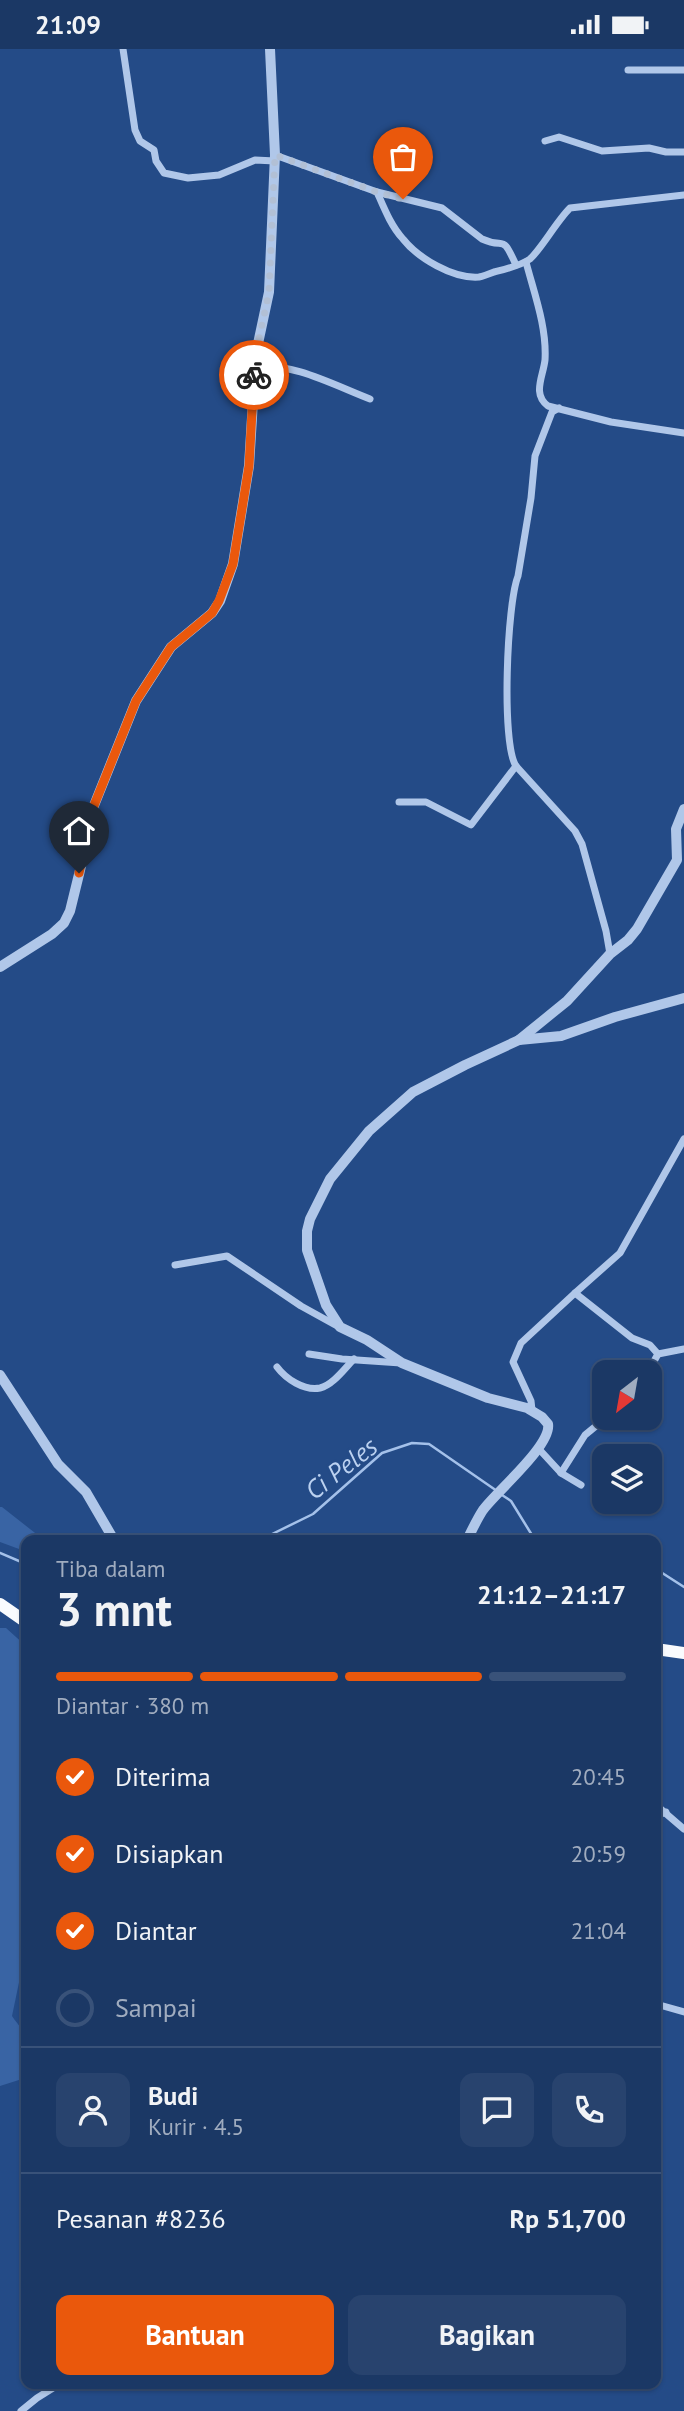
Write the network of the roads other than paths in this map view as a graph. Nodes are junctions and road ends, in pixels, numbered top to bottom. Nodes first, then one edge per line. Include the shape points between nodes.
1 (124, 49) edge
2 (270, 49) edge
3 (628, 70) dead end
4 (684, 70) edge
5 (545, 141) dead end
6 (684, 152) edge
7 (275, 158) junction
8 (377, 192) junction
9 (684, 195) edge
10 (526, 261) junction
11 (516, 265) junction
12 (255, 367) junction
13 (370, 399) dead end
14 (558, 408) junction
15 (684, 433) edge
16 (516, 766) junction
17 (399, 802) dead end
18 (684, 809) edge
19 (610, 954) junction
20 (0, 967) edge
21 (684, 998) edge
22 (519, 1041) junction
23 (684, 1139) edge
24 (175, 1265) dead end
25 (575, 1293) junction
26 (340, 1327) junction
27 (684, 1349) edge
28 (309, 1353) dead end
29 (658, 1354) junction
30 (354, 1359) junction
31 (655, 1360) edge
32 (402, 1363) junction
33 (277, 1367) dead end
34 (0, 1375) edge
35 (532, 1410) junction
36 (592, 1429) edge
37 (538, 1448) junction
38 (561, 1473) junction
39 (581, 1485) dead end
40 (111, 1535) edge
41 (470, 1535) edge
42 (0, 1604) edge
43 (21, 1619) edge
44 (661, 1650) edge
45 (684, 1653) edge
46 (661, 1808) edge
47 (666, 1812) junction
48 (661, 1814) edge
49 (684, 1829) edge
50 (661, 2005) edge
51 (684, 2012) edge
52 (51, 2389) edge
53 (21, 2411) edge

1 - 7 street via 135,130 140,141 154,150 164,173 188,178 219,176 256,160
2 - 7 street
3 - 4 street
5 - 6 street via 559,137 602,151 649,148
7 - 8 street
7 - 12 street via 269,292
8 - 11 street via 442,208 482,239 503,242
8 - 11 street via 402,239 432,264 477,277
9 - 10 street via 570,208
10 - 11 street
10 - 14 street via 542,322 545,359 540,398
12 - 13 street via 290,370
12 - 20 street via 249,466 233,564 219,601 212,613 171,647 136,701 91,813 64,923
14 - 15 street
14 - 16 street via 552,412 535,456 514,588 509,740
16 - 17 street via 471,825 426,802
16 - 19 street via 582,844
18 - 19 street via 676,829 677,860 637,929
19 - 22 street via 567,1001
21 - 22 street via 561,1036
22 - 26 street via 413,1092 369,1131 330,1179 310,1219 307,1249 326,1305
23 - 25 street via 620,1254
24 - 26 street via 227,1256
25 - 29 street
25 - 35 street via 521,1343 513,1362
26 - 32 street
27 - 29 street
28 - 30 street
29 - 31 street
30 - 32 street
30 - 33 street via 320,1388 303,1387
32 - 35 street via 488,1398
34 - 40 street via 58,1464 86,1492
35 - 37 street via 548,1424 547,1436
36 - 38 street
37 - 38 street
37 - 41 street via 483,1510
38 - 39 street
42 - 43 highway
44 - 45 highway
46 - 47 street
47 - 48 street
47 - 49 street
50 - 51 street
52 - 53 street

